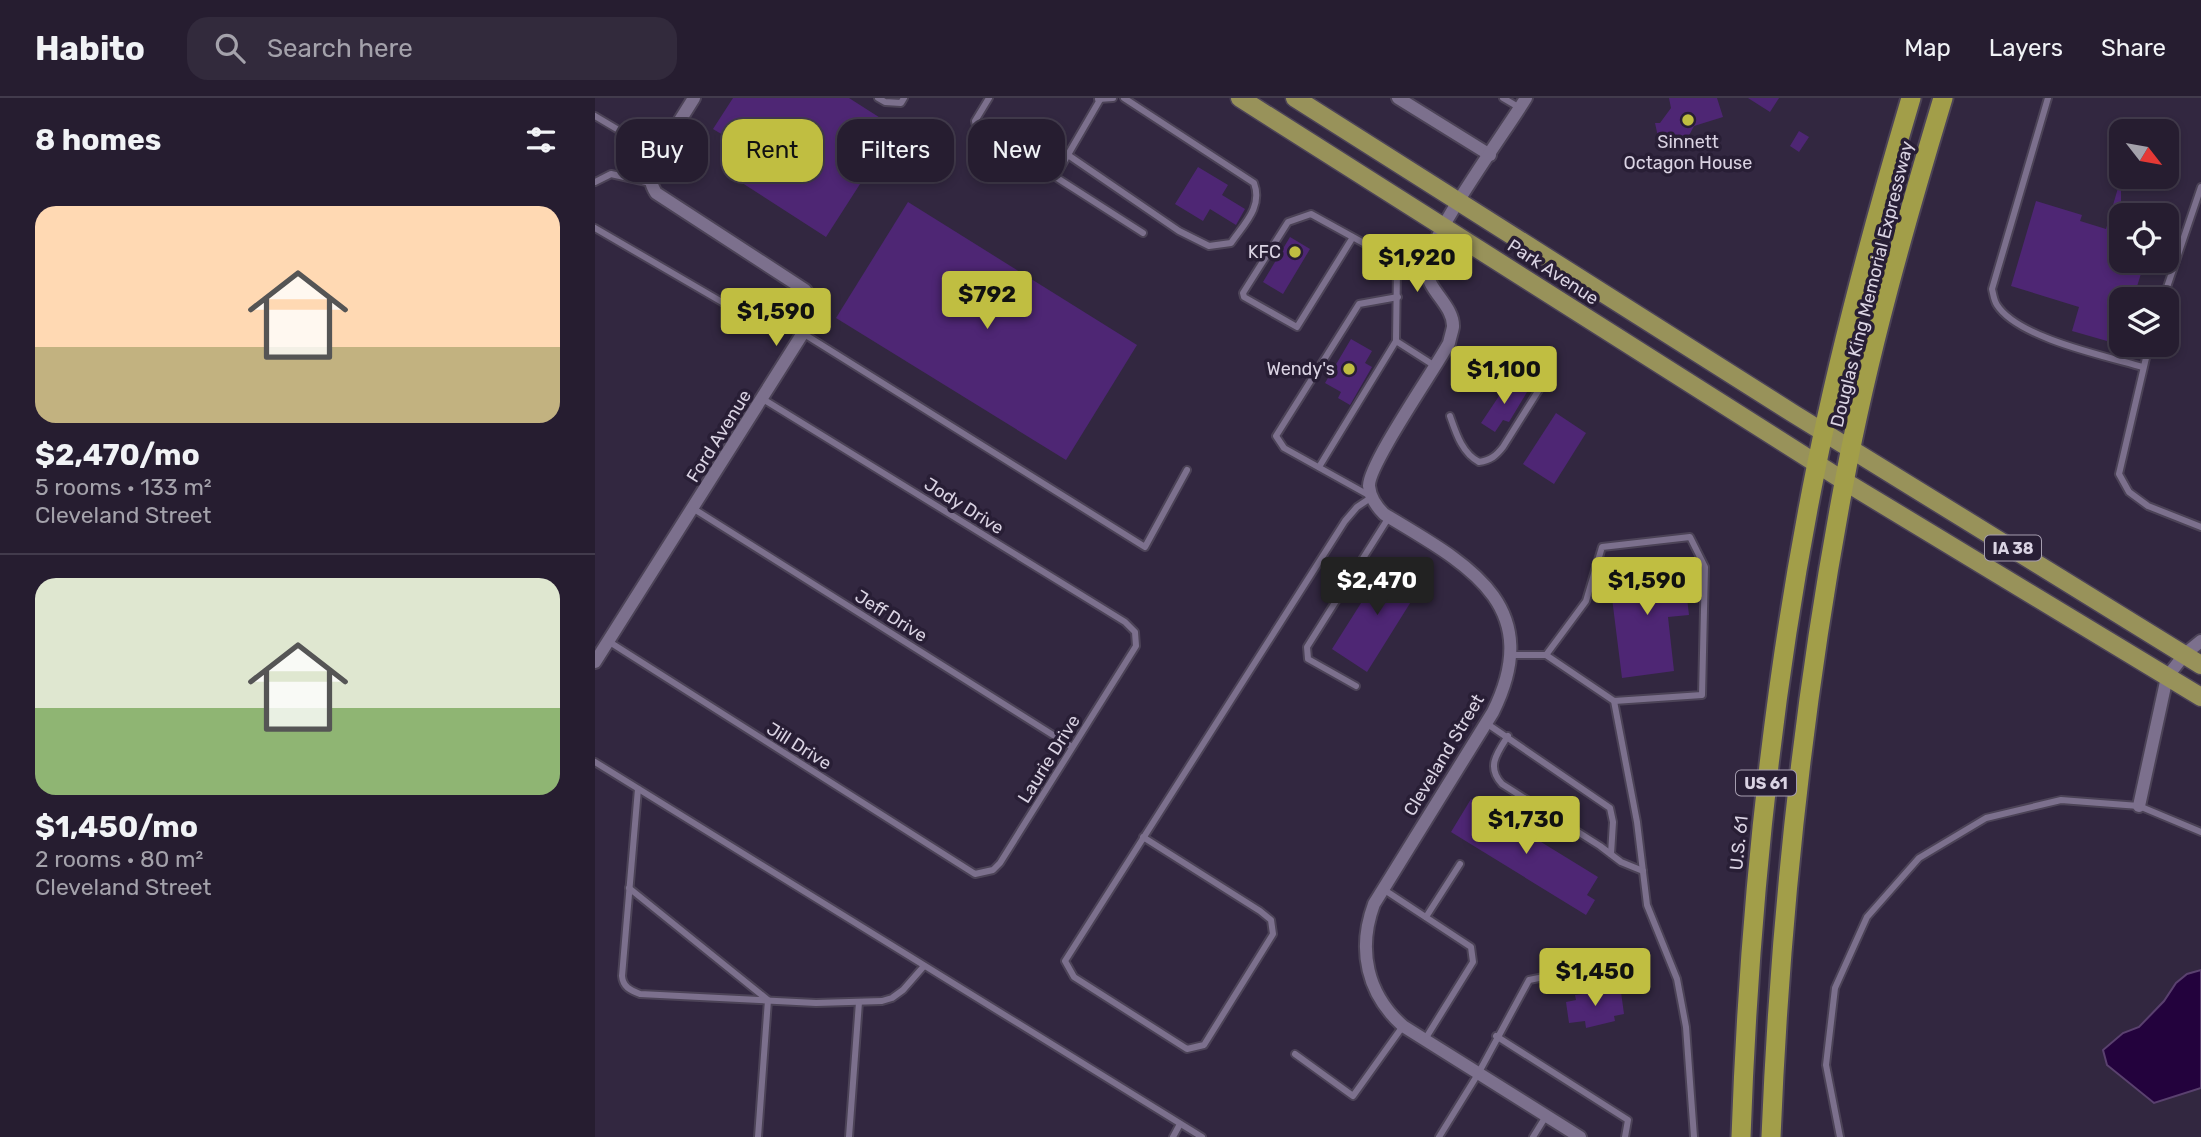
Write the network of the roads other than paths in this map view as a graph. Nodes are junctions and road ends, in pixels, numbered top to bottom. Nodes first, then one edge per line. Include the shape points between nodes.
1 (694, 98) edge
2 (878, 98) edge
3 (904, 98) edge
4 (989, 98) edge
5 (1113, 98) edge
6 (1124, 98) edge
7 (1240, 98) edge
8 (1295, 98) edge
9 (1398, 98) edge
10 (1503, 98) edge
11 (1910, 98) edge
12 (1943, 98) edge
13 (2048, 98) edge
14 (1100, 99) edge
15 (1523, 103) edge
16 (595, 116) edge
17 (681, 119) edge
18 (976, 119) edge
19 (616, 128) edge
20 (1068, 155) junction
21 (1490, 155) junction
22 (1065, 160) edge
23 (595, 182) edge
24 (1063, 182) edge
25 (651, 183) joint
26 (2201, 187) edge
27 (1460, 201) junction
28 (1442, 227) junction
29 (595, 228) edge
30 (1143, 233) dead end
31 (1353, 237) junction
32 (2167, 287) edge
33 (1398, 297) junction
34 (734, 309) dead end
35 (804, 334) junction
36 (1397, 341) junction
37 (2146, 357) edge
38 (1435, 366) junction
39 (2143, 367) junction
40 (1547, 377) dead end
41 (763, 398) junction
42 (1450, 416) dead end
43 (1824, 433) junction
44 (1852, 448) junction
45 (1817, 463) junction
46 (1319, 467) junction
47 (1187, 470) dead end
48 (1844, 481) junction
49 (1372, 497) junction
50 (694, 509) junction
51 (1389, 517) junction
52 (2201, 527) edge
53 (608, 641) junction
54 (2201, 641) edge
55 (1136, 646) joint
56 (2185, 654) junction
57 (1511, 655) junction
58 (1546, 655) junction
59 (595, 662) edge
60 (2201, 665) edge
61 (2167, 677) junction
62 (1356, 686) dead end
63 (2201, 697) edge
64 (1615, 701) junction
65 (1486, 723) junction
66 (1508, 736) junction
67 (1072, 747) junction
68 (595, 762) edge
69 (638, 789) junction
70 (2139, 806) junction
71 (2201, 832) edge
72 (1143, 838) junction
73 (1611, 854) junction
74 (1460, 864) dead end
75 (1643, 872) junction
76 (975, 874) joint
77 (629, 888) junction
78 (1383, 889) junction
79 (1426, 917) junction
80 (1603, 965) dead end
81 (924, 967) junction
82 (768, 1000) junction
83 (859, 1002) junction
84 (1403, 1026) junction
85 (1496, 1036) junction
86 (1424, 1041) junction
87 (1295, 1055) dead end
88 (1478, 1074) junction
89 (1546, 1116) junction
90 (1180, 1124) junction
91 (758, 1137) edge
92 (849, 1137) edge
93 (1173, 1137) edge
94 (1202, 1137) edge
95 (1439, 1137) edge
96 (1533, 1137) edge
97 (1580, 1137) edge
98 (1625, 1137) edge
99 (1694, 1137) edge
100 (1741, 1137) edge
101 (1771, 1137) edge
102 (1840, 1137) edge

1 - 17 street
2 - 3 lane via 885,103 901,103
4 - 18 lane
5 - 14 lane
6 - 20 lane via 1254,183 1258,203 1231,243 1209,246 1179,231
7 - 28 main road, Park Avenue
8 - 27 main road, Park Avenue
9 - 21 street
10 - 15 lane
11 - 43 highway, Douglas King Memorial Expressway / US 61 via 1862,270
12 - 44 highway, Douglas King Memorial Expressway / US 61
13 - 39 lane via 1992,289 1996,304 2018,324 2050,339
14 - 20 lane
15 - 21 street
16 - 19 lane
20 - 22 lane
21 - 27 street
23 - 25 lane via 611,174
24 - 30 lane
25 - 35 street, Ford Avenue via 660,198 805,290 815,314
26 - 32 lane
27 - 28 street
27 - 43 main road, Park Avenue
28 - 38 street via 1426,269 1453,327
28 - 45 main road, Park Avenue
29 - 34 lane
31 - 31 lane via 1311,214 1288,222 1243,295 1297,327
31 - 33 lane via 1387,256 1397,268
33 - 36 lane
33 - 46 lane via 1359,304 1276,436 1284,447
35 - 41 street, Ford Avenue
35 - 47 lane via 1145,547
36 - 38 lane
36 - 46 lane
37 - 39 lane
38 - 49 street via 1377,462 1369,485
39 - 52 lane via 2119,474 2129,492 2148,506
40 - 42 lane via 1503,447 1489,460 1479,462 1465,450
41 - 50 street, Ford Avenue
41 - 55 lane, Jody Drive via 1125,622 1135,632
43 - 44 main road, IA 38
43 - 45 highway, U.S. 61 / US 61
44 - 48 highway, Douglas King Memorial Expressway / US 61
44 - 56 main road, IA 38
45 - 48 main road, Park Avenue
45 - 100 highway, U.S. 61 / US 61 via 1767,780 1749,968
46 - 49 lane
48 - 61 main road, IA 38
48 - 101 highway, US 61 via 1798,779 1779,969
49 - 51 street, Cleveland Street
49 - 72 lane via 1345,521
50 - 53 street, Ford Avenue
50 - 67 lane, Jeff Drive
51 - 57 street, Cleveland Street via 1467,567 1487,586 1501,608
51 - 62 lane via 1307,648 1308,659
53 - 59 street, Ford Avenue
53 - 76 lane, Jill Drive
54 - 56 street
55 - 67 lane, Laurie Drive
56 - 60 main road, IA 38
56 - 61 street
57 - 58 lane
57 - 65 street, Cleveland Street via 1504,689
58 - 64 lane
58 - 64 lane via 1586,601 1602,547 1690,537 1705,567 1702,695
61 - 63 main road, IA 38
61 - 70 street
64 - 75 lane
65 - 66 lane
65 - 78 street, Cleveland Street
66 - 73 lane via 1610,808
66 - 73 lane via 1494,758 1495,777
67 - 76 lane, Laurie Drive via 1000,863 993,870
68 - 69 lane
69 - 77 lane
69 - 81 lane
70 - 71 lane
70 - 102 lane via 2058,801 1986,818 1919,858 1867,917 1835,988 1826,1065
72 - 72 lane via 1271,920 1273,934 1204,1045 1187,1049 1075,977 1065,961
73 - 75 lane
74 - 79 lane
75 - 99 lane via 1647,905 1677,979 1686,1027
77 - 82 lane
77 - 82 lane via 622,976 629,990 640,995
78 - 79 lane
78 - 84 street, Cleveland Street via 1367,921 1366,966 1379,999
79 - 86 lane via 1472,947 1473,962
80 - 85 lane via 1529,980
81 - 83 lane via 892,998
81 - 90 lane
82 - 83 lane
82 - 91 lane
83 - 92 lane
84 - 86 street, Cleveland Street
84 - 87 lane via 1353,1096
85 - 88 lane
85 - 98 lane via 1627,1120
86 - 88 street, Cleveland Street
88 - 89 street, Cleveland Street
88 - 95 lane
89 - 96 lane
89 - 97 street, Cleveland Street
90 - 93 lane
90 - 94 lane

